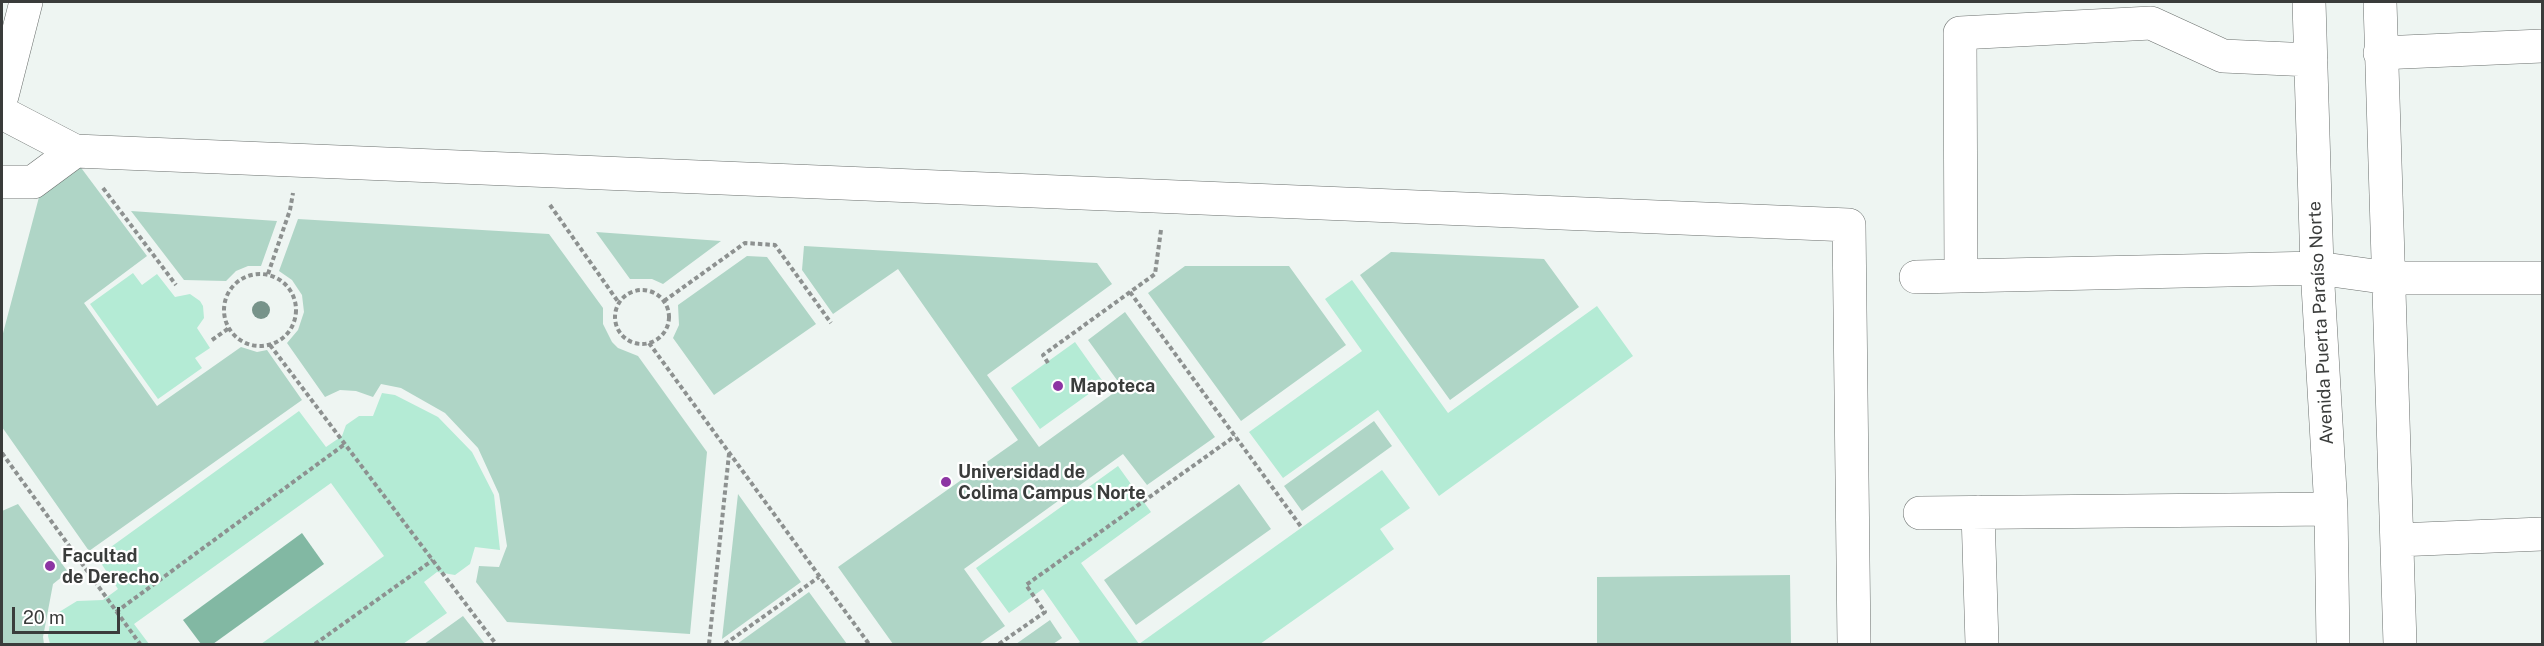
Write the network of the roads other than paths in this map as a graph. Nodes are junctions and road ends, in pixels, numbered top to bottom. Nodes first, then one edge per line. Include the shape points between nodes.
1 (26, 2) edge
2 (2309, 2) edge
3 (2380, 2) edge
4 (2542, 46) edge
5 (2380, 53) junction
6 (2312, 60) junction
7 (2, 96) edge
8 (2, 113) edge
9 (75, 151) junction
10 (2, 182) edge
11 (2317, 268) junction
12 (1962, 276) junction
13 (1916, 277) dead end
14 (2389, 278) junction
15 (2542, 278) edge
16 (2331, 509) junction
17 (1978, 512) junction
18 (1920, 513) dead end
19 (2542, 534) edge
20 (2397, 540) junction
21 (1854, 645) edge
22 (1982, 645) edge
23 (2333, 645) edge
24 (2400, 645) edge

1 - 7 street
2 - 6 street, Avenida Puerta Paraíso Norte
3 - 5 street
4 - 5 street
5 - 14 street
6 - 11 street, Avenida Puerta Paraíso Norte
6 - 12 street via 2223,56 2151,23 1960,33
8 - 9 street
9 - 10 street via 33,182
9 - 21 street via 1849,225
11 - 12 street
11 - 14 street
11 - 16 street, Avenida Puerta Paraíso Norte
12 - 13 street
14 - 15 street
14 - 20 street
16 - 17 street
16 - 23 street, Avenida Puerta Paraíso Norte
17 - 18 street
17 - 22 street
19 - 20 street
20 - 24 street

